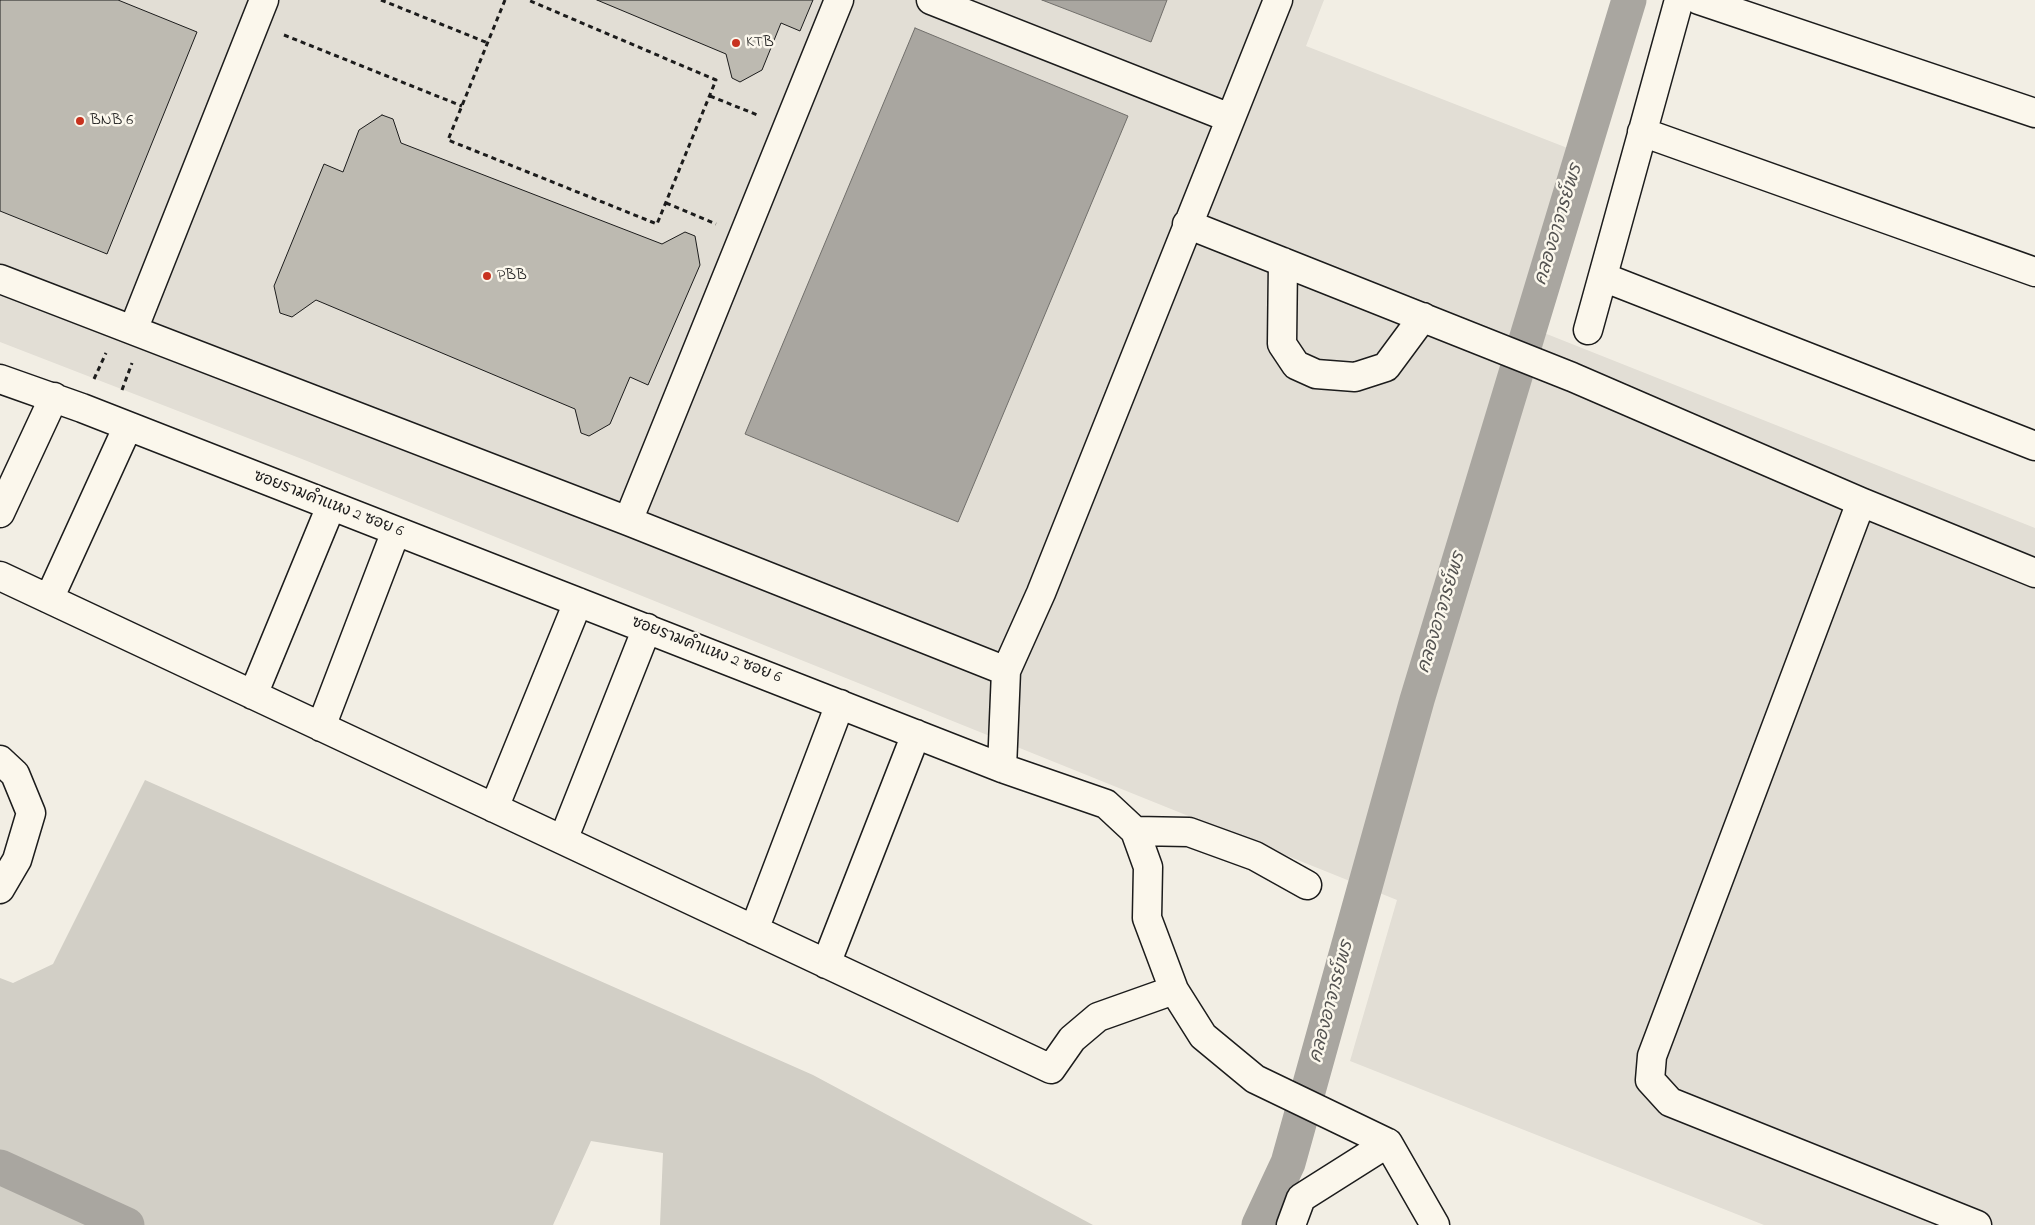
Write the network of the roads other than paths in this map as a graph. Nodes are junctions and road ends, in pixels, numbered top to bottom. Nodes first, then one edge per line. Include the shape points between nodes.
1 (840, 0) edge
2 (931, 0) edge
3 (1278, 0) edge
4 (1679, 0) edge
5 (1699, 0) edge
6 (260, 12) edge
7 (2035, 113) edge
8 (1230, 118) junction
9 (1642, 132) junction
10 (1187, 224) junction
11 (1283, 262) junction
12 (2035, 272) edge
13 (1603, 277) junction
14 (0, 279) edge
15 (1423, 317) junction
16 (131, 330) junction
17 (1588, 330) dead end
18 (0, 379) edge
19 (54, 397) junction
20 (119, 423) junction
21 (2035, 446) edge
22 (1861, 502) junction
23 (331, 506) junction
24 (0, 513) edge
25 (628, 521) junction
26 (396, 531) junction
27 (2035, 573) edge
28 (0, 576) edge
29 (49, 599) junction
30 (578, 602) junction
31 (647, 628) junction
32 (1006, 671) junction
33 (253, 695) junction
34 (840, 704) junction
35 (321, 727) junction
36 (916, 734) junction
37 (0, 760) edge
38 (1002, 768) junction
39 (494, 808) junction
40 (1135, 831) junction
41 (563, 840) junction
42 (1307, 885) dead end
43 (0, 889) edge
44 (754, 930) junction
45 (826, 964) junction
46 (1174, 990) junction
47 (1388, 1143) junction
48 (1292, 1225) edge
49 (1435, 1225) edge
50 (1977, 1225) edge

1 - 25 street
2 - 8 street
3 - 8 street
4 - 9 street
5 - 7 street
6 - 16 street
8 - 10 street
9 - 12 street
9 - 13 street
10 - 11 street
10 - 32 street via 1041,593
11 - 15 street
11 - 15 street via 1282,344 1296,366 1316,374 1355,377 1386,367
13 - 17 street
13 - 21 street
14 - 16 street
15 - 22 street via 1572,377
16 - 25 street
18 - 19 street, ซอยรามคำแหง 2 ซอย 6
19 - 20 street, ซอยรามคำแหง 2 ซอย 6
19 - 24 street
20 - 23 street, ซอยรามคำแหง 2 ซอย 6
20 - 29 street
22 - 27 street
22 - 50 street via 1652,1056 1650,1080 1670,1102
23 - 26 street, ซอยรามคำแหง 2 ซอย 6
23 - 33 street
25 - 32 street
26 - 30 street, ซอยรามคำแหง 2 ซอย 6
26 - 35 street
28 - 29 street
29 - 33 street
30 - 31 street, ซอยรามคำแหง 2 ซอย 6
30 - 39 street
31 - 34 street, ซอยรามคำแหง 2 ซอย 6
31 - 41 street
32 - 38 street
33 - 35 street
34 - 36 street, ซอยรามคำแหง 2 ซอย 6
34 - 44 street
35 - 39 street
36 - 38 street, ซอยรามคำแหง 2 ซอย 6
36 - 45 street
37 - 43 street via 15,774 31,813 18,860
38 - 40 street, ซอยรามคำแหง 2 ซอย 6 via 1106,804
39 - 41 street
40 - 42 street via 1189,832 1255,856
40 - 46 street, ซอยรามคำแหง 2 ซอย 6 via 1148,867 1147,918
41 - 44 street
44 - 45 street
45 - 46 street via 1051,1069 1072,1039 1098,1017
46 - 47 street, ซอยรามคำแหง 2 ซอย 6 via 1203,1036 1254,1079
47 - 48 street via 1301,1198
47 - 49 street

